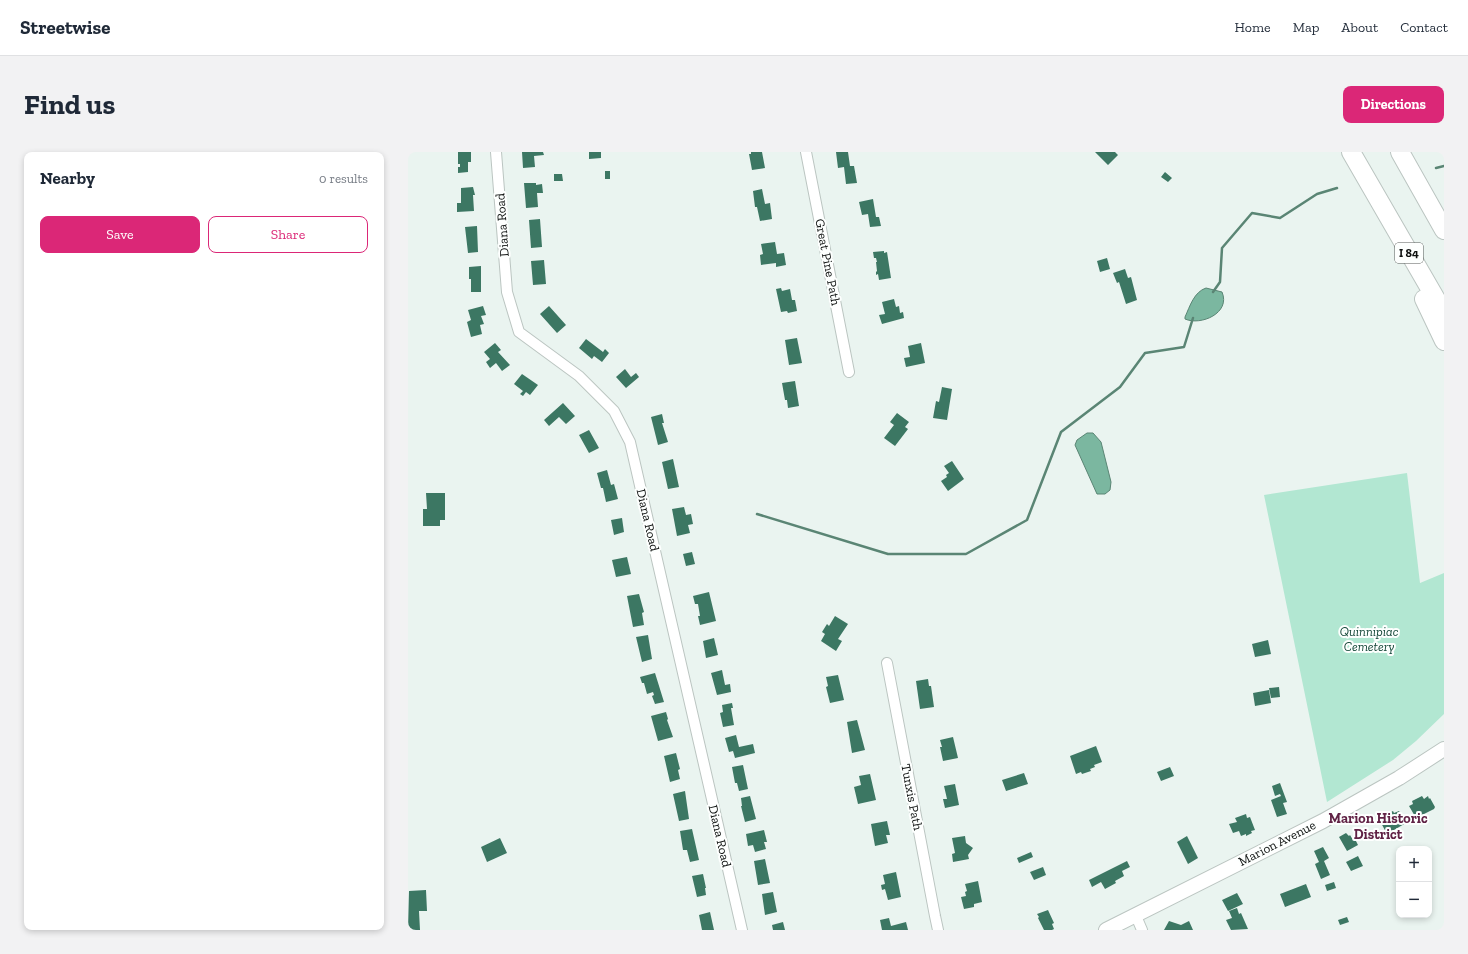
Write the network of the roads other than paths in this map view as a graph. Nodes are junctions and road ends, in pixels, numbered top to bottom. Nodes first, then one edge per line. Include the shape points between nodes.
1 (496, 152) edge
2 (806, 152) edge
3 (1351, 152) edge
4 (1401, 152) edge
5 (1374, 193) junction
6 (1444, 212) edge
7 (1444, 230) edge
8 (1444, 313) edge
9 (1444, 341) edge
10 (849, 372) dead end
11 (887, 663) dead end
12 (1444, 749) edge
13 (1136, 916) junction
14 (742, 930) edge
15 (938, 930) edge
16 (1106, 930) edge
17 (1142, 930) edge

1 - 14 street, Diana Road via 507,292 519,332 579,376 614,411 630,442
2 - 10 street, Great Pine Path
3 - 5 highway, I 84
4 - 6 highway
4 - 7 highway
5 - 8 highway, I 84
5 - 9 highway
11 - 15 street, Tunxis Path
12 - 13 main road, Marion Avenue via 1399,778 1323,820
13 - 16 main road, Marion Avenue
13 - 17 street

